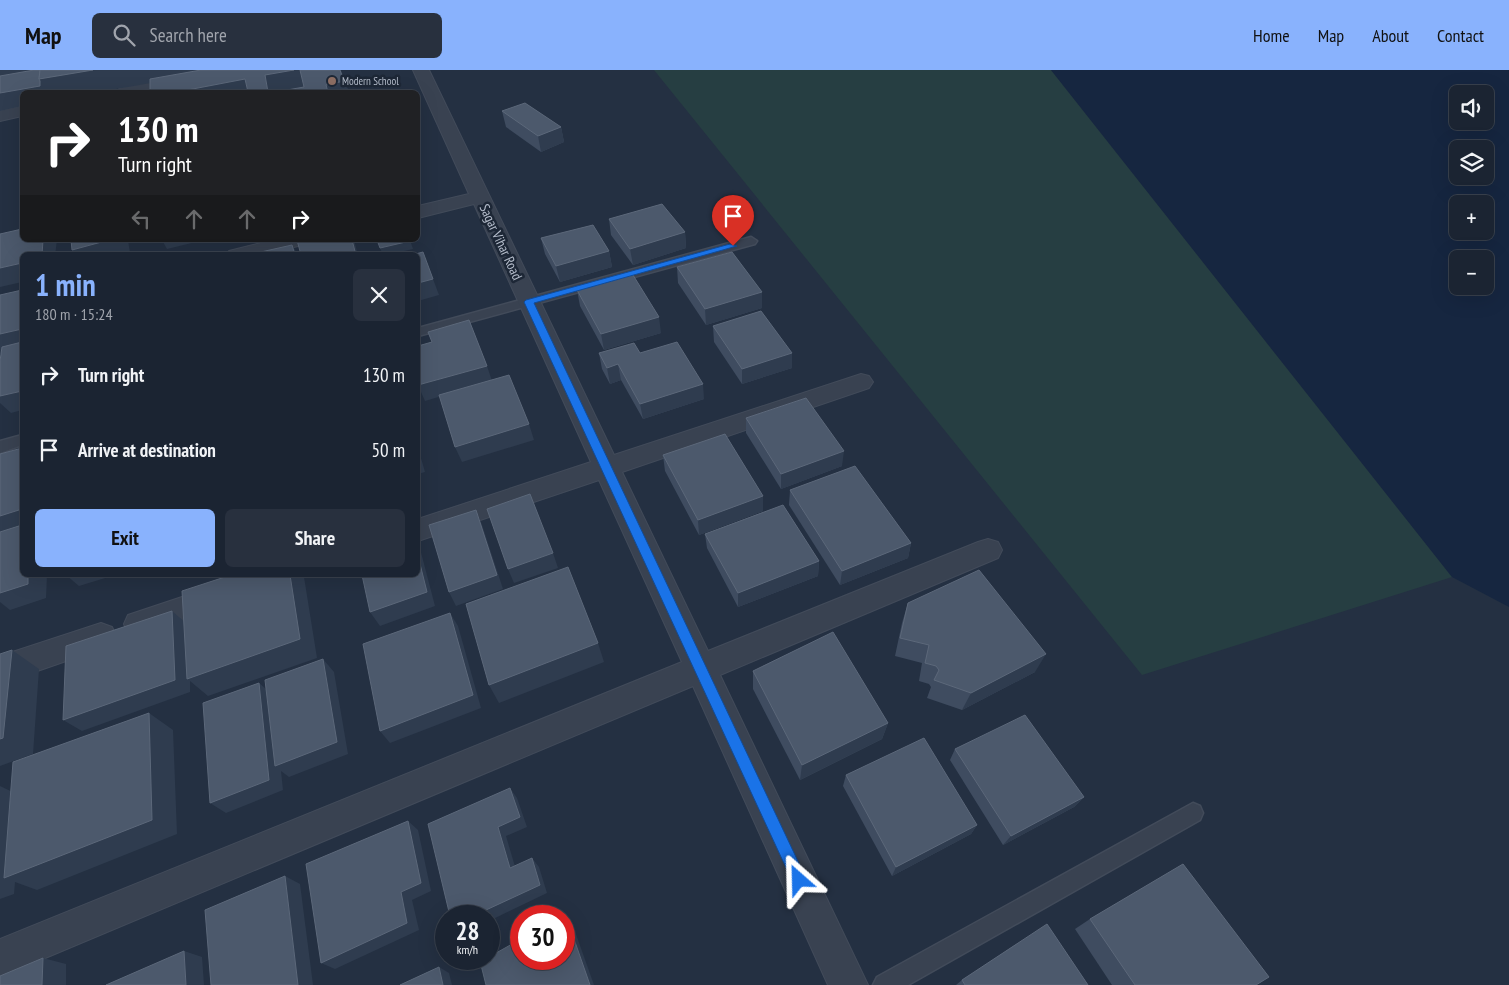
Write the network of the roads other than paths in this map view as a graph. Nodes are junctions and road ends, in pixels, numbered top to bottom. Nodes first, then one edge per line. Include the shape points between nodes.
1 (248, 70) edge
2 (421, 70) edge
3 (136, 90) edge
4 (20, 111) edge
5 (0, 116) edge
6 (480, 197) junction
7 (420, 212) edge
8 (751, 241) dead end
9 (291, 242) edge
10 (249, 252) edge
11 (529, 302) junction
12 (420, 331) edge
13 (861, 382) dead end
14 (20, 441) edge
15 (0, 446) edge
16 (606, 467) junction
17 (420, 529) edge
18 (988, 550) dead end
19 (278, 577) edge
20 (700, 668) junction
21 (0, 670) edge
22 (1193, 813) dead end
23 (0, 958) edge
24 (848, 985) edge
25 (885, 985) edge

1 - 3 street
2 - 6 street, Sagar Vihar Road
4 - 5 street
6 - 7 street
6 - 11 street, Sagar Vihar Road
8 - 11 lane
9 - 10 street
11 - 12 lane
11 - 16 street, Sagar Vihar Road
13 - 16 street
14 - 15 lane
16 - 17 street
16 - 20 street, Sagar Vihar Road
18 - 20 street
19 - 21 street
20 - 23 street
20 - 24 street, Sagar Vihar Road
22 - 25 lane

